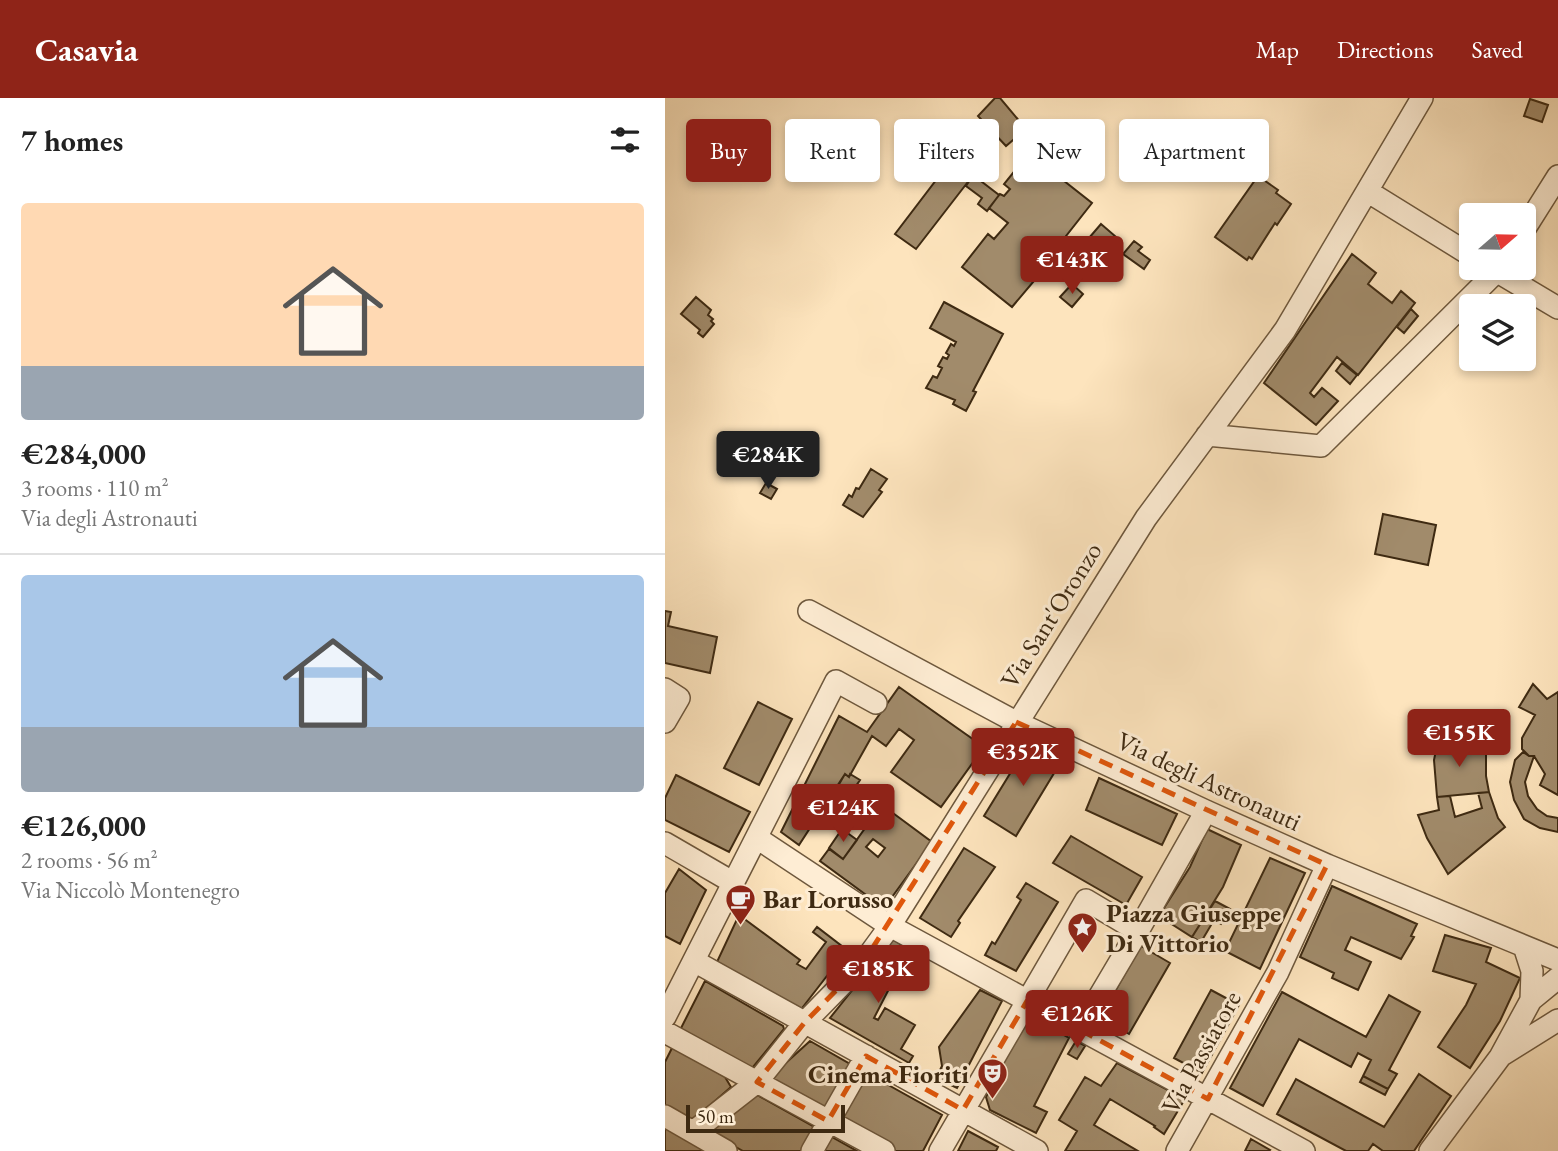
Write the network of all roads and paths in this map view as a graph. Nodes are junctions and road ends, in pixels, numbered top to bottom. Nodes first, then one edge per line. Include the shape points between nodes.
1 (1422, 98) edge
2 (1558, 176) edge
3 (1367, 191) junction
4 (1537, 209) edge
5 (1459, 248) edge
6 (1485, 280) edge
7 (1513, 280) edge
8 (1558, 308) edge
9 (1207, 435) junction
10 (809, 611) dead end
11 (672, 693) edge
12 (876, 703) dead end
13 (665, 722) edge
14 (1016, 722) junction
15 (1206, 811) junction
16 (757, 838) junction
17 (665, 844) edge
18 (1327, 865) junction
19 (734, 884) junction
20 (890, 926) junction
21 (1138, 931) junction
22 (1524, 946) junction
23 (1558, 960) edge
24 (694, 961) junction
25 (1558, 978) edge
26 (1531, 1000) junction
27 (1027, 1001) junction
28 (665, 1017) edge
29 (1558, 1020) edge
30 (805, 1022) junction
31 (1080, 1029) junction
32 (665, 1032) edge
33 (866, 1056) junction
34 (1500, 1057) junction
35 (757, 1082) junction
36 (1208, 1099) junction
37 (963, 1110) junction
38 (665, 1116) edge
39 (828, 1121) junction
40 (693, 1132) junction
41 (726, 1151) edge
42 (812, 1151) edge
43 (884, 1151) edge
44 (940, 1151) edge
45 (1037, 1151) edge
46 (1177, 1151) edge
47 (1304, 1151) edge
48 (1430, 1151) edge

1 - 3 street, Via Sant'Oronzo
2 - 4 street
3 - 5 street
3 - 9 street, Via Sant'Oronzo via 1285,330
6 - 9 street via 1321,446
7 - 8 street
9 - 14 street, Via Sant'Oronzo via 1146,518
10 - 14 street, Via degli Astronauti
11 - 13 street
12 - 16 street via 836,681
14 - 15 street, Via degli Astronauti
14 - 20 street, Via Sant'Oronzo
15 - 18 street, Via degli Astronauti
15 - 21 street
16 - 19 street
16 - 20 street
17 - 19 street
18 - 22 street, Via degli Astronauti
18 - 36 street, Via Passiatore via 1277,972
19 - 24 street
20 - 27 street
20 - 30 street, Via Sant'Oronzo via 863,964
21 - 27 street via 1086,900
21 - 31 street
22 - 23 street, Via degli Astronauti
22 - 26 street via 1532,971
24 - 28 street
24 - 30 street
25 - 26 street
26 - 34 street
27 - 31 street
27 - 37 street
29 - 34 street
30 - 33 street
30 - 35 street, Via Sant'Oronzo
31 - 36 street
32 - 35 street
33 - 37 street
33 - 39 street
34 - 48 street
35 - 39 street
35 - 40 street, Via Sant'Oronzo
36 - 46 street, Via Passiatore
36 - 47 street
37 - 44 street
37 - 45 street
38 - 40 street
39 - 42 street
39 - 43 street
40 - 41 street

